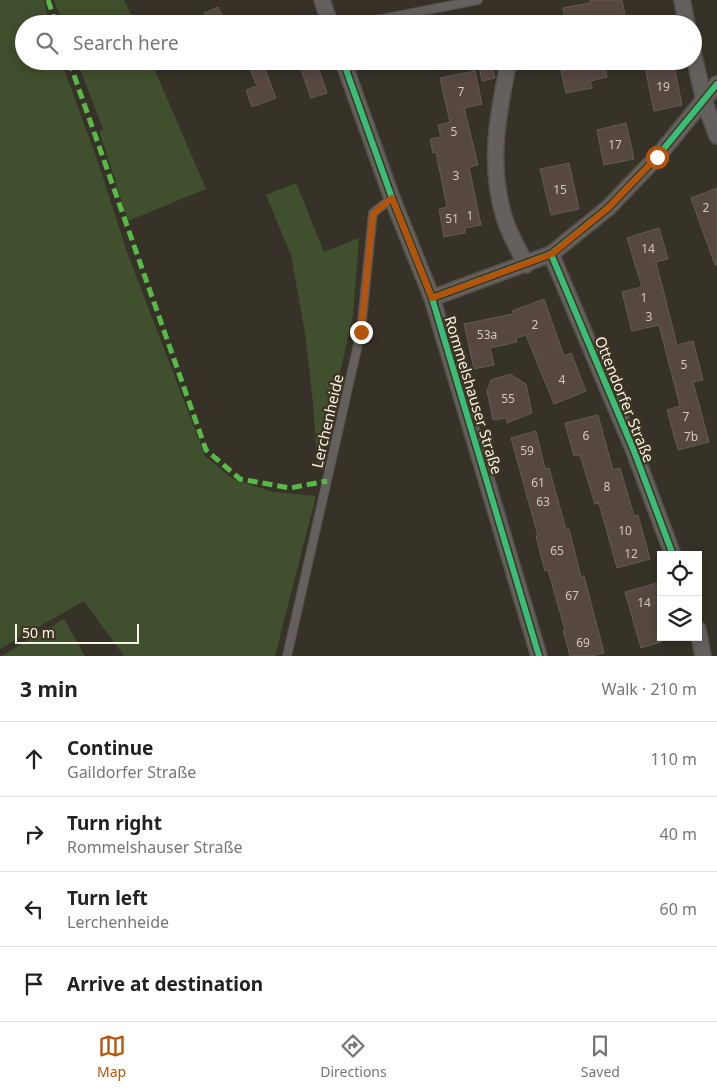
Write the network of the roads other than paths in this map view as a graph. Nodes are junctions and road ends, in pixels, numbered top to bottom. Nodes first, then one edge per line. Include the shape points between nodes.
1 (322, 0) edge
2 (478, 0) edge
3 (682, 0) edge
4 (327, 15) edge
5 (402, 15) edge
6 (685, 15) edge
7 (346, 70) edge
8 (507, 70) edge
9 (697, 70) edge
10 (717, 84) edge
11 (704, 101) junction
12 (717, 136) edge
13 (392, 198) junction
14 (552, 254) junction
15 (526, 265) junction
16 (432, 298) junction
17 (672, 551) edge
18 (700, 641) edge
19 (286, 656) edge
20 (540, 656) edge
21 (703, 656) edge

1 - 4 street
2 - 5 lane
3 - 6 street
7 - 13 street, Rommelshauser Straße
8 - 15 street via 496,133 494,173 505,221
9 - 11 street
10 - 11 street
11 - 12 street
11 - 14 street via 608,208
13 - 16 street, Rommelshauser Straße
13 - 19 lane, Lerchenheide via 373,214 361,332
14 - 15 street
14 - 17 street, Ottendorfer Straße via 634,451
15 - 16 street
16 - 20 street, Rommelshauser Straße
18 - 21 street

